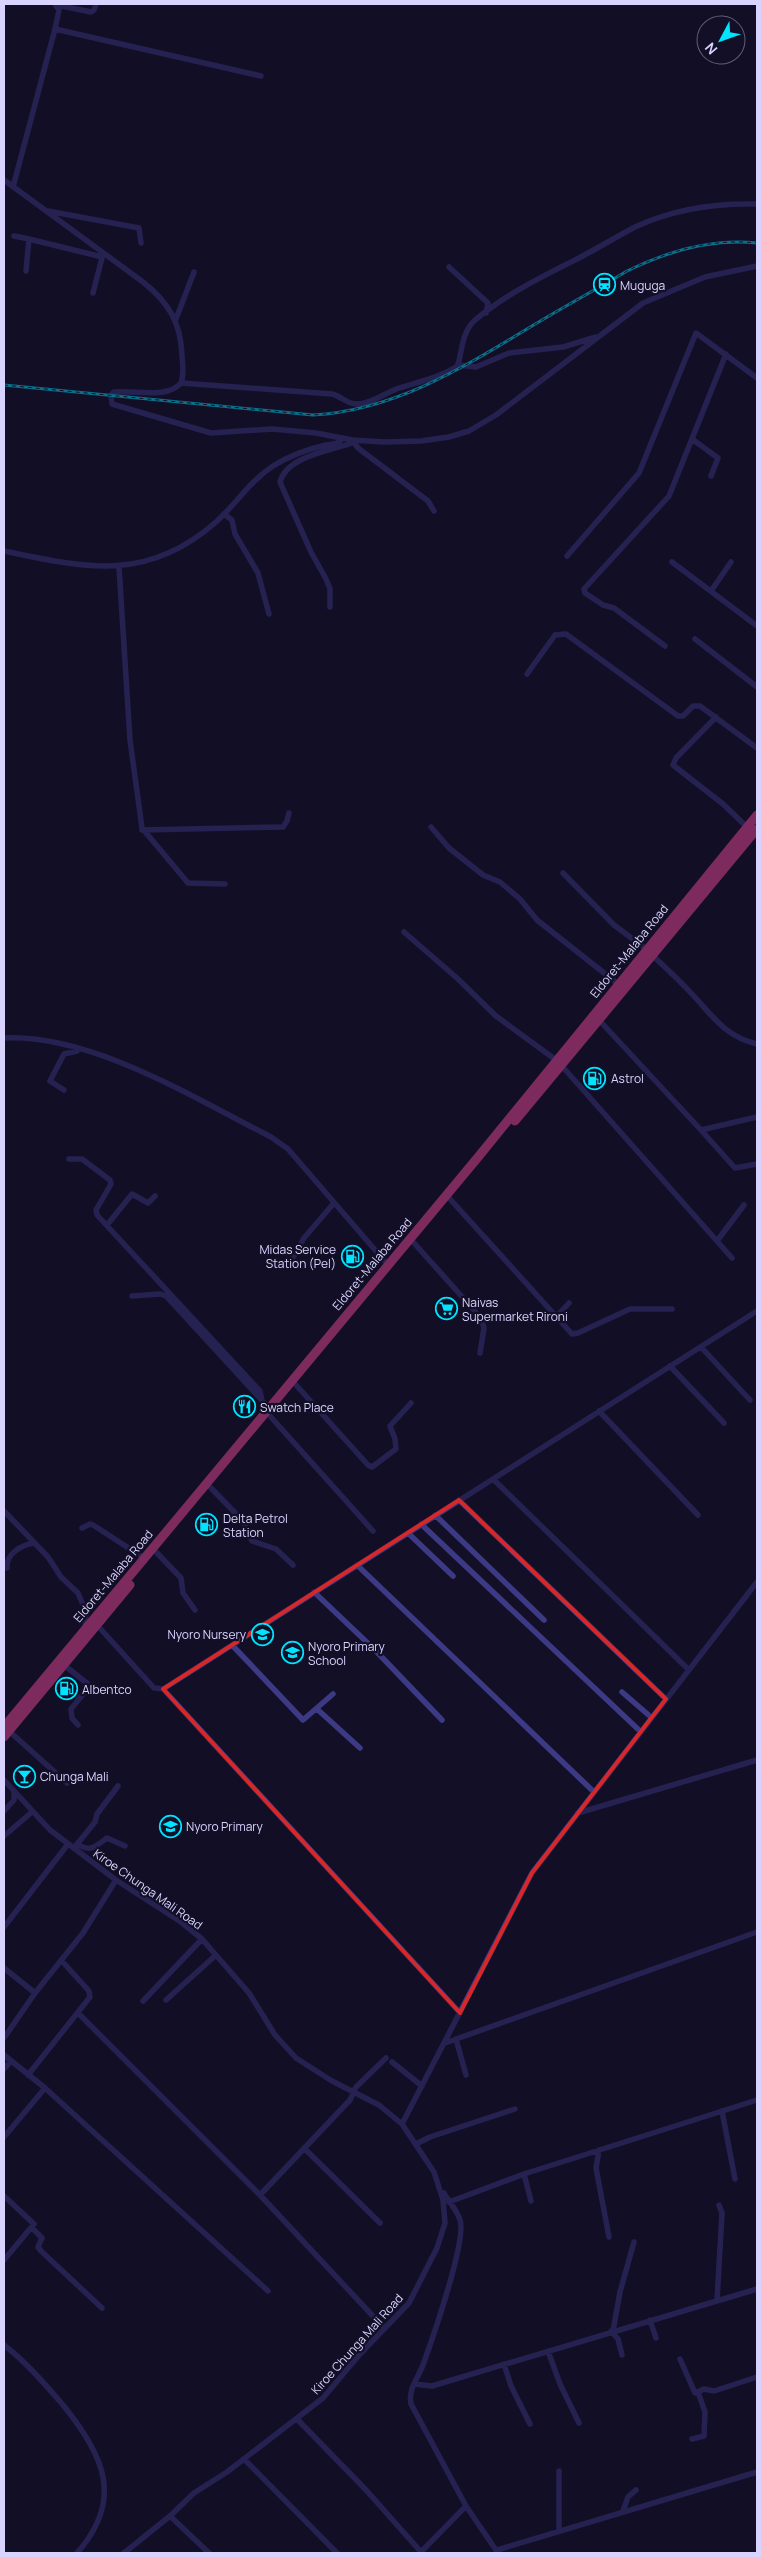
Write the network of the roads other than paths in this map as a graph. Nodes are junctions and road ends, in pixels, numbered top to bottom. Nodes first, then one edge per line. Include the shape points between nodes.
1 (56, 4) edge
2 (96, 4) edge
3 (55, 29) junction
4 (261, 76) dead end
5 (4, 180) edge
6 (13, 187) junction
7 (757, 204) edge
8 (46, 211) junction
9 (14, 236) dead end
10 (29, 239) junction
11 (141, 243) dead end
12 (103, 255) junction
13 (757, 266) edge
14 (449, 267) dead end
15 (26, 271) dead end
16 (194, 272) dead end
17 (93, 293) dead end
18 (486, 313) junction
19 (176, 319) junction
20 (601, 335) junction
21 (726, 354) junction
22 (458, 365) junction
23 (757, 378) edge
24 (181, 383) junction
25 (343, 438) junction
26 (692, 439) junction
27 (352, 442) junction
28 (711, 476) dead end
29 (434, 511) dead end
30 (224, 514) junction
31 (4, 551) edge
32 (567, 556) dead end
33 (672, 562) dead end
34 (731, 562) dead end
35 (119, 567) junction
36 (711, 591) junction
37 (330, 607) dead end
38 (269, 614) dead end
39 (757, 626) edge
40 (695, 639) dead end
41 (665, 646) dead end
42 (527, 674) dead end
43 (757, 688) edge
44 (716, 717) junction
45 (757, 748) edge
46 (288, 813) dead end
47 (757, 815) edge
48 (431, 827) dead end
49 (753, 828) edge
50 (142, 830) junction
51 (564, 873) dead end
52 (225, 884) dead end
53 (404, 932) dead end
54 (649, 952) junction
55 (618, 984) junction
56 (598, 1020) junction
57 (4, 1038) edge
58 (757, 1044) edge
59 (81, 1050) junction
60 (558, 1063) junction
61 (64, 1090) dead end
62 (757, 1117) edge
63 (701, 1130) junction
64 (69, 1159) dead end
65 (757, 1164) edge
66 (155, 1196) dead end
67 (450, 1200) junction
68 (334, 1203) junction
69 (744, 1205) dead end
70 (107, 1225) junction
71 (717, 1241) junction
72 (414, 1243) junction
73 (732, 1258) dead end
74 (288, 1265) dead end
75 (388, 1265) junction
76 (132, 1296) dead end
77 (569, 1303) dead end
78 (672, 1309) dead end
79 (757, 1311) edge
80 (556, 1318) junction
81 (701, 1347) junction
82 (480, 1353) dead end
83 (670, 1366) junction
84 (296, 1385) junction
85 (750, 1400) dead end
86 (262, 1401) junction
87 (411, 1403) dead end
88 (270, 1412) junction
89 (599, 1412) junction
90 (724, 1423) dead end
91 (493, 1479) junction
92 (211, 1488) junction
93 (459, 1500) junction
94 (4, 1510) edge
95 (698, 1515) dead end
96 (435, 1516) junction
97 (421, 1524) junction
98 (82, 1528) dead end
99 (373, 1531) dead end
100 (408, 1532) junction
101 (34, 1543) junction
102 (157, 1553) junction
103 (144, 1558) junction
104 (293, 1565) dead end
105 (357, 1565) junction
106 (7, 1568) dead end
107 (453, 1576) dead end
108 (757, 1582) edge
109 (314, 1592) junction
110 (195, 1610) dead end
111 (544, 1620) dead end
112 (97, 1625) junction
113 (85, 1630) junction
114 (232, 1645) junction
115 (64, 1664) junction
116 (689, 1670) junction
117 (163, 1688) junction
118 (622, 1692) dead end
119 (333, 1694) dead end
120 (666, 1700) junction
121 (317, 1709) junction
122 (652, 1718) junction
123 (442, 1720) dead end
124 (78, 1725) dead end
125 (6, 1730) edge
126 (641, 1732) junction
127 (360, 1748) dead end
128 (757, 1760) edge
129 (4, 1780) edge
130 (67, 1783) dead end
131 (118, 1786) dead end
132 (14, 1792) junction
133 (594, 1792) junction
134 (4, 1811) edge
135 (32, 1812) junction
136 (578, 1813) junction
137 (4, 1836) edge
138 (68, 1844) junction
139 (76, 1846) junction
140 (125, 1846) dead end
141 (116, 1880) junction
142 (4, 1927) edge
143 (757, 1932) edge
144 (202, 1940) junction
145 (216, 1954) junction
146 (61, 1960) junction
147 (4, 1968) edge
148 (36, 1993) junction
149 (166, 2000) dead end
150 (143, 2001) dead end
151 (460, 2013) junction
152 (78, 2014) junction
153 (4, 2038) edge
154 (456, 2039) junction
155 (444, 2043) junction
156 (4, 2055) edge
157 (386, 2058) dead end
158 (11, 2061) junction
159 (392, 2062) dead end
160 (4, 2069) edge
161 (28, 2074) junction
162 (466, 2075) dead end
163 (422, 2086) junction
164 (45, 2088) junction
165 (354, 2092) junction
166 (757, 2100) edge
167 (515, 2109) dead end
168 (722, 2111) junction
169 (402, 2124) junction
170 (4, 2137) edge
171 (416, 2144) junction
172 (304, 2148) junction
173 (599, 2150) junction
174 (524, 2174) junction
175 (734, 2179) dead end
176 (440, 2188) junction
177 (260, 2194) junction
178 (4, 2196) edge
179 (531, 2201) dead end
180 (449, 2202) junction
181 (719, 2205) dead end
182 (380, 2223) dead end
183 (32, 2228) junction
184 (609, 2237) dead end
185 (634, 2242) dead end
186 (4, 2260) edge
187 (757, 2289) edge
188 (268, 2291) dead end
189 (717, 2301) junction
190 (102, 2308) dead end
191 (650, 2320) junction
192 (384, 2328) junction
193 (612, 2331) junction
194 (656, 2338) dead end
195 (4, 2345) edge
196 (548, 2351) junction
197 (622, 2355) dead end
198 (680, 2359) dead end
199 (504, 2364) junction
200 (757, 2378) edge
201 (414, 2384) junction
202 (698, 2392) junction
203 (297, 2419) junction
204 (579, 2423) dead end
205 (530, 2424) dead end
206 (692, 2439) dead end
207 (244, 2459) junction
208 (559, 2471) dead end
209 (757, 2472) edge
210 (636, 2490) dead end
211 (466, 2506) junction
212 (623, 2511) junction
213 (170, 2516) junction
214 (559, 2531) junction
215 (498, 2552) edge
216 (77, 2553) edge
217 (124, 2553) edge
218 (209, 2553) edge
219 (337, 2553) edge
220 (420, 2553) edge

1 - 2 street via 91,12
1 - 3 street via 59,10
3 - 4 street
3 - 6 street
5 - 6 street
6 - 8 street
7 - 18 street via 709,206 651,221 528,284
8 - 11 street via 139,228
8 - 12 street
9 - 10 street
10 - 12 street
10 - 15 street
12 - 17 street
12 - 19 street via 154,291
13 - 20 street via 712,275 657,296
14 - 18 street via 488,303
16 - 19 street
18 - 22 street via 471,324 466,333
19 - 24 street via 182,352
20 - 22 street via 570,346 509,353 476,367
20 - 27 street via 496,415 468,431 421,441
21 - 23 street
21 - 26 street
21 - 32 street via 696,333 639,473
22 - 24 street via 418,384 356,404 332,394
24 - 25 street via 166,392 114,392 112,402 210,433 272,429
25 - 27 street
25 - 30 street via 339,443 306,450 275,465 256,479
26 - 28 street via 718,458
26 - 41 street via 667,498 584,591 603,605 614,608
27 - 29 street via 428,501
27 - 37 street via 302,460 285,472 280,482 328,583
30 - 35 street via 184,545 152,559
30 - 38 street via 232,520 235,534 258,573
31 - 35 street via 80,566
33 - 36 street
34 - 36 street
35 - 50 street via 130,740
36 - 39 street
40 - 43 street
42 - 44 street via 555,634 566,634 678,716 698,705
44 - 45 street
44 - 49 street via 673,765
46 - 50 street via 288,822 284,826
47 - 49 highway, Eldoret-Malaba Road
48 - 55 street via 449,848 483,875 500,882 534,916
49 - 54 highway, Eldoret-Malaba Road
50 - 52 street via 188,883
51 - 54 street via 614,925
53 - 60 street via 496,1016
54 - 55 highway, Eldoret-Malaba Road
54 - 56 highway, Eldoret-Malaba Road
54 - 58 street via 717,1024
55 - 60 highway, Eldoret-Malaba Road
56 - 60 highway, Eldoret-Malaba Road
56 - 63 street
57 - 59 street via 37,1040
59 - 61 street via 64,1054 50,1081
59 - 68 street via 119,1062 271,1137 288,1149
60 - 67 highway, Eldoret-Malaba Road
60 - 71 street
60 - 75 highway, Eldoret-Malaba Road
62 - 63 street
63 - 65 street via 735,1168
64 - 70 street via 82,1159 111,1182 95,1211
66 - 70 street via 148,1203 132,1194
67 - 72 highway, Eldoret-Malaba Road
67 - 80 street
68 - 74 street via 304,1238
68 - 75 street
69 - 71 street
70 - 86 street via 260,1391
71 - 73 street
72 - 82 street via 482,1318 484,1328
72 - 84 highway, Eldoret-Malaba Road
75 - 88 highway, Eldoret-Malaba Road
76 - 86 street via 166,1296
77 - 80 street
78 - 80 street via 630,1309 574,1334
79 - 81 street
81 - 83 street
81 - 85 street
83 - 89 street
83 - 90 street
84 - 87 street via 372,1467 396,1448 390,1426
84 - 88 highway, Eldoret-Malaba Road
86 - 88 street
88 - 92 highway, Eldoret-Malaba Road
88 - 99 street
88 - 103 highway, Eldoret-Malaba Road
89 - 91 street
89 - 95 street
91 - 93 street
91 - 116 street
92 - 102 highway, Eldoret-Malaba Road
92 - 104 street via 243,1521 252,1541 276,1549
93 - 96 street
93 - 120 street
94 - 101 street
96 - 97 street
96 - 111 street
97 - 100 street
97 - 126 street
98 - 103 street via 93,1525
100 - 105 street
100 - 107 street
101 - 106 street via 24,1545 11,1555
101 - 113 street via 78,1593 86,1612
102 - 110 street via 181,1578 182,1591
102 - 112 highway, Eldoret-Malaba Road
103 - 113 highway, Eldoret-Malaba Road
105 - 109 street
105 - 133 street
108 - 116 street
109 - 114 street
109 - 123 street
112 - 115 highway, Eldoret-Malaba Road
112 - 117 street via 154,1688
113 - 125 highway, Eldoret-Malaba Road
114 - 117 street
114 - 121 street via 303,1720
115 - 124 street via 88,1684 71,1709 72,1718
115 - 125 highway, Eldoret-Malaba Road
116 - 120 street
117 - 151 street
118 - 122 street
119 - 121 street
120 - 122 street
121 - 127 street
122 - 126 street
125 - 130 street
126 - 133 street
128 - 136 street
129 - 132 street, Kiroe Chunga Mali Road
131 - 139 street
132 - 134 street via 14,1800
132 - 135 street, Kiroe Chunga Mali Road
133 - 136 street
135 - 137 street
135 - 138 street, Kiroe Chunga Mali Road
136 - 151 street via 525,1884
138 - 139 street, Kiroe Chunga Mali Road
138 - 142 street
139 - 140 street via 90,1849 107,1838
139 - 141 street, Kiroe Chunga Mali Road
141 - 144 street, Kiroe Chunga Mali Road via 181,1922
141 - 146 street via 84,1933
143 - 154 street
144 - 145 street, Kiroe Chunga Mali Road
144 - 150 street
145 - 149 street
145 - 165 street, Kiroe Chunga Mali Road via 249,1993 289,2052 309,2068
146 - 148 street
146 - 152 street via 90,1994
147 - 148 street
148 - 153 street
151 - 155 street
152 - 161 street
152 - 177 street
154 - 155 street
154 - 162 street
155 - 163 street
156 - 158 street
157 - 165 street
158 - 160 street
158 - 161 street
159 - 163 street
161 - 164 street
163 - 169 street
164 - 170 street
164 - 188 street
165 - 169 street, Kiroe Chunga Mali Road via 379,2105
165 - 172 street
166 - 168 street
167 - 171 street
168 - 173 street
168 - 175 street
169 - 171 street, Kiroe Chunga Mali Road
171 - 176 street, Kiroe Chunga Mali Road
172 - 177 street
172 - 182 street
173 - 174 street
173 - 184 street via 596,2174
174 - 179 street
174 - 180 street
176 - 180 street
176 - 192 street, Kiroe Chunga Mali Road via 445,2223 437,2248 409,2303
177 - 192 street
178 - 183 street via 33,2222
180 - 201 street via 460,2220 461,2237 456,2264
181 - 189 street via 722,2213
183 - 186 street
183 - 190 street via 42,2238 38,2248
185 - 193 street
187 - 189 street
189 - 191 street
191 - 193 street
191 - 194 street
192 - 203 street, Kiroe Chunga Mali Road via 323,2398
193 - 196 street
193 - 197 street
195 - 216 street via 33,2370 84,2431 102,2468 104,2507 94,2534
196 - 199 street
196 - 204 street
198 - 202 street via 695,2393
199 - 201 street via 432,2386
199 - 205 street
200 - 202 street via 714,2391 704,2389
201 - 211 street via 410,2404
202 - 206 street via 705,2412 704,2436
203 - 207 street, Kiroe Chunga Mali Road
203 - 220 street via 367,2491
207 - 213 street, Kiroe Chunga Mali Road via 194,2492
207 - 219 street
208 - 214 street
209 - 212 street
210 - 212 street via 628,2497
211 - 215 street
211 - 220 street
212 - 214 street
213 - 217 street, Kiroe Chunga Mali Road
213 - 218 street
214 - 215 street

